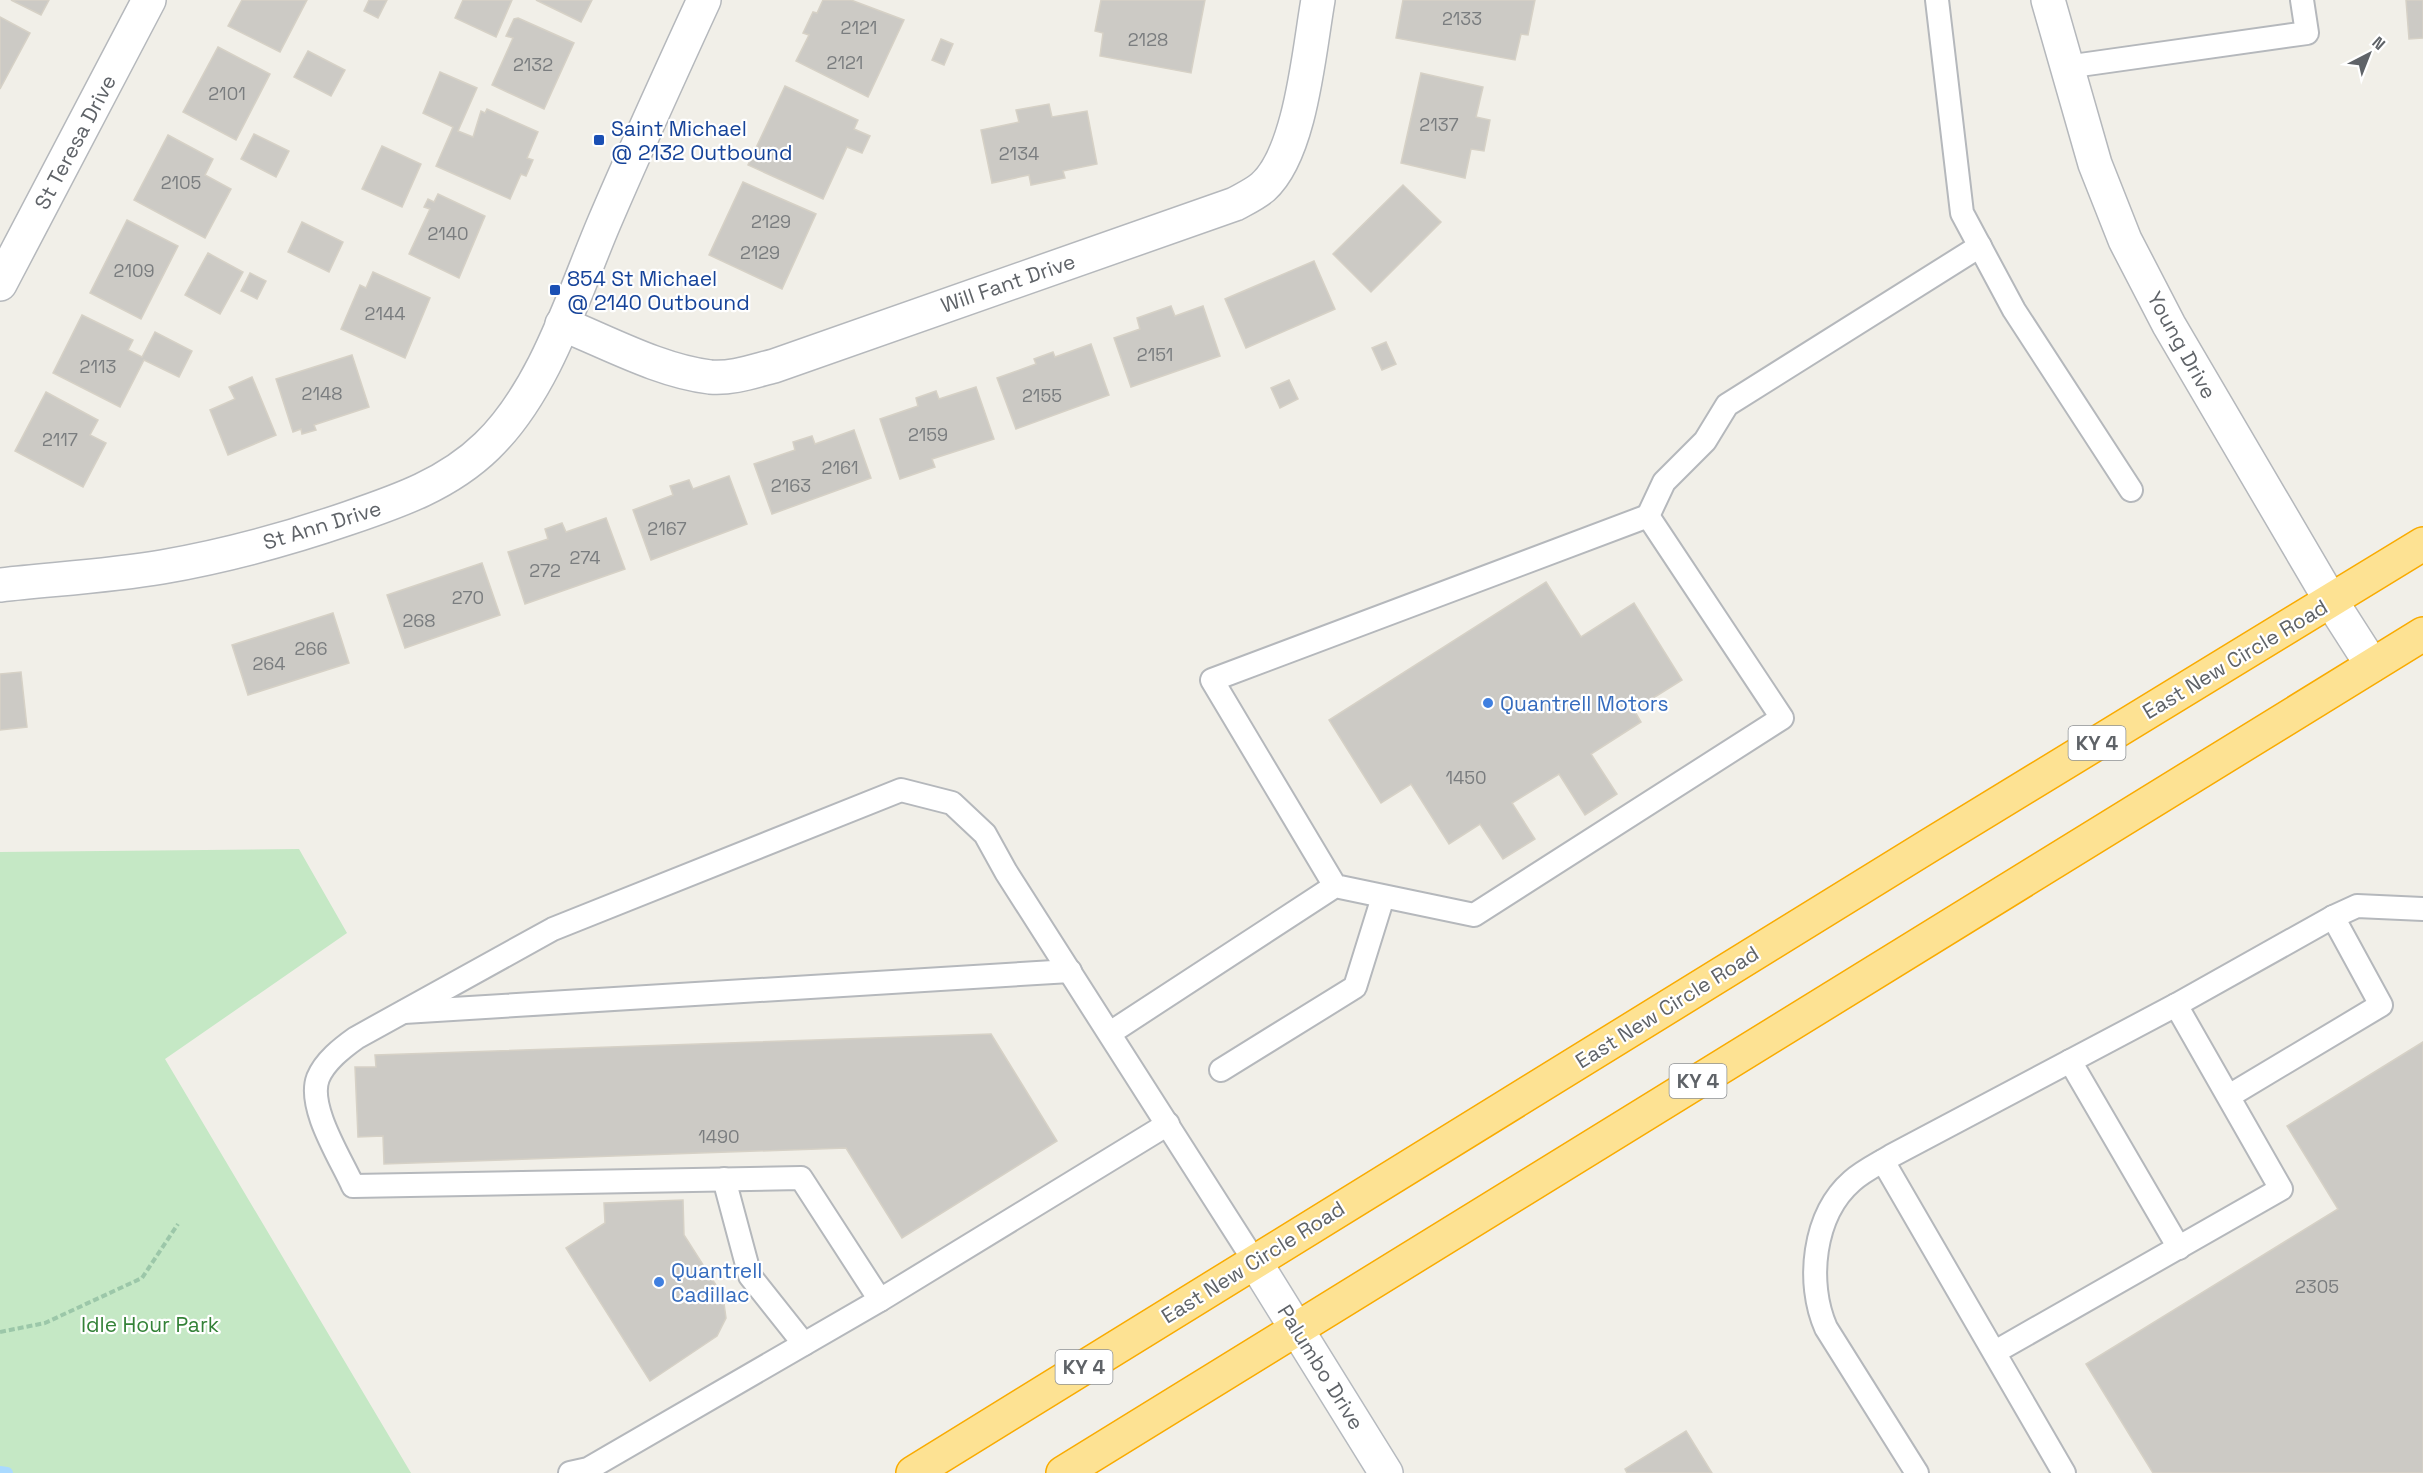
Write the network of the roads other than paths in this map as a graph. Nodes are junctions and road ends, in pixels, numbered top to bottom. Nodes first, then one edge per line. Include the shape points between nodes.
1 (149, 0) edge
2 (704, 0) edge
3 (1318, 0) edge
4 (1937, 0) edge
5 (2048, 0) edge
6 (2302, 0) edge
7 (2066, 67) junction
8 (1980, 246) junction
9 (0, 284) edge
10 (562, 324) junction
11 (2131, 490) dead end
12 (1648, 516) junction
13 (2423, 544) edge
14 (0, 585) edge
15 (2331, 601) junction
16 (2423, 634) edge
17 (2372, 665) junction
18 (1335, 886) junction
19 (1383, 897) junction
20 (2423, 909) edge
21 (2333, 917) junction
22 (1070, 971) junction
23 (2176, 1005) junction
24 (398, 1012) junction
25 (1110, 1033) junction
26 (2070, 1061) junction
27 (1221, 1070) dead end
28 (2229, 1096) junction
29 (1168, 1124) junction
30 (1883, 1161) junction
31 (724, 1179) junction
32 (2180, 1248) junction
33 (1255, 1262) junction
34 (880, 1300) junction
35 (1297, 1328) junction
36 (804, 1344) junction
37 (1995, 1352) junction
38 (570, 1473) edge
39 (913, 1473) edge
40 (1063, 1473) edge
41 (1386, 1473) edge
42 (1917, 1473) edge
43 (2064, 1473) edge

1 - 9 street, St Teresa Drive
2 - 10 street, St Ann Drive
3 - 10 street, Will Fant Drive via 1297,115 1282,163 1262,188 1235,204 736,376 712,377 678,371
4 - 8 lane via 1962,213
5 - 7 street, Young Drive
6 - 7 lane via 2307,33
7 - 15 street, Young Drive via 2095,164 2125,240 2169,325
8 - 11 lane via 2014,310
8 - 12 lane via 1726,405 1705,441 1664,482
10 - 14 street, St Ann Drive via 516,414 467,465 436,485 311,531 227,554 160,567
12 - 18 lane via 1212,680
12 - 19 lane via 1782,718 1474,915
13 - 15 highway, East New Circle Road / KY 4
15 - 17 street, Young Drive
15 - 33 highway, East New Circle Road / KY 4
16 - 17 highway, KY 4
17 - 35 highway, KY 4
18 - 19 lane
18 - 25 lane
19 - 27 lane via 1356,987
20 - 21 lane via 2357,906
21 - 23 lane
21 - 28 lane via 2381,1005
22 - 24 lane
22 - 24 lane via 985,834 952,803 901,790 553,929
22 - 25 lane
23 - 26 lane
23 - 28 lane
24 - 31 lane via 336,1053 318,1078 316,1107 353,1186
25 - 29 lane
26 - 30 lane
26 - 32 lane
28 - 32 lane via 2281,1189
29 - 33 lane
29 - 34 lane
30 - 37 lane
30 - 42 lane via 1852,1181 1830,1211 1816,1257 1817,1295 1826,1328
31 - 34 lane via 801,1178
31 - 36 lane via 750,1276
32 - 37 lane
33 - 35 street, Palumbo Drive
33 - 39 highway, East New Circle Road / KY 4
34 - 36 lane
35 - 40 highway, KY 4
35 - 41 street, Palumbo Drive
36 - 38 lane via 588,1469
37 - 43 lane

